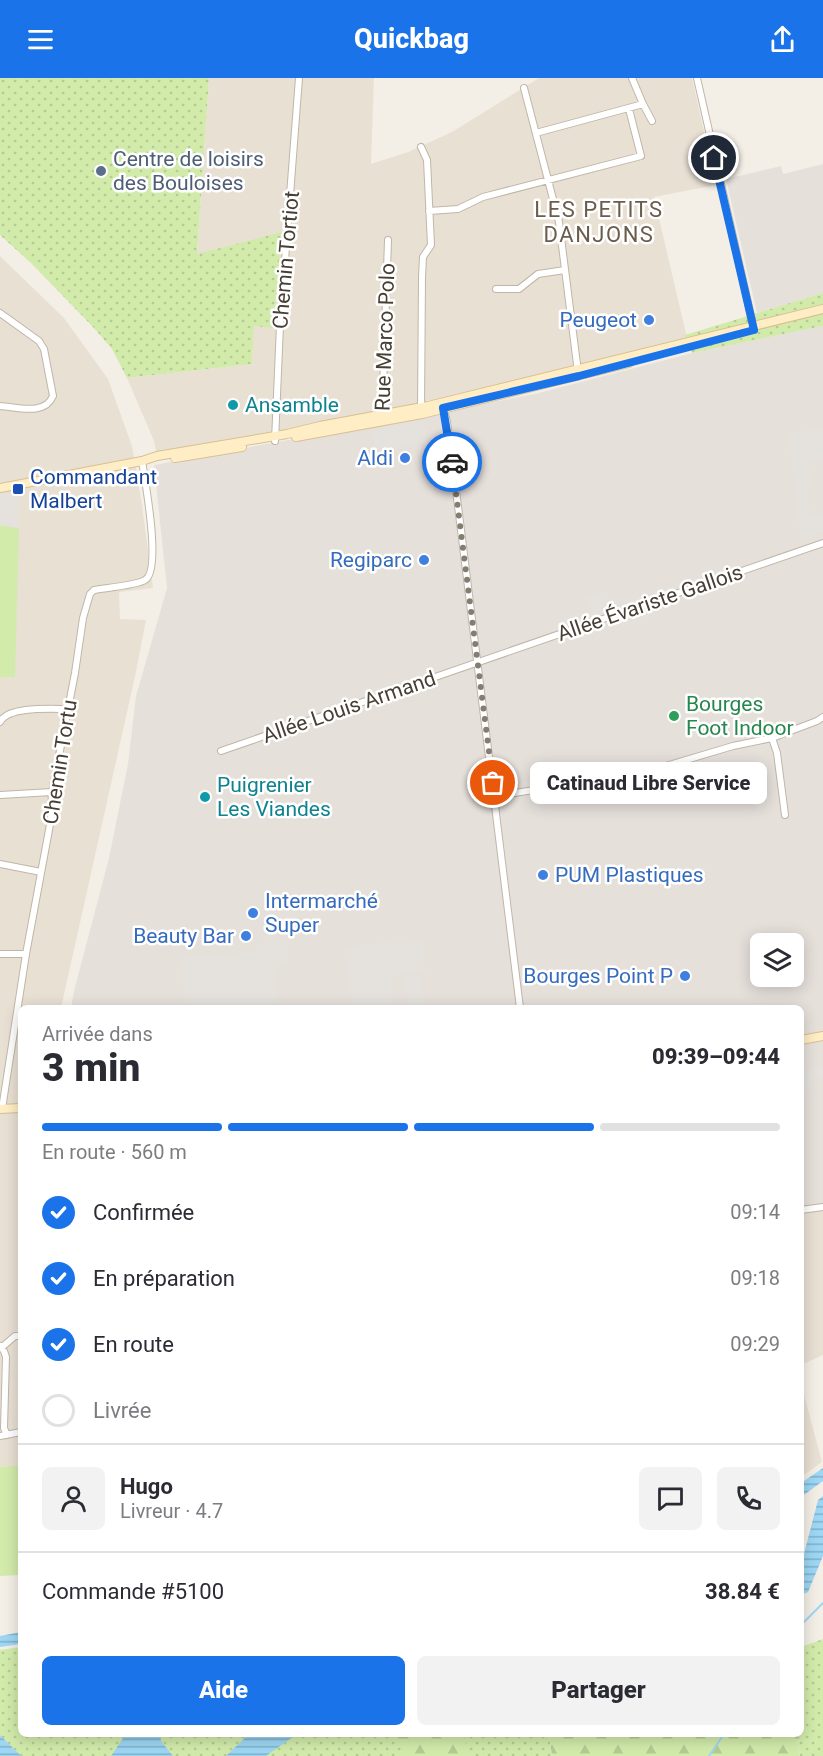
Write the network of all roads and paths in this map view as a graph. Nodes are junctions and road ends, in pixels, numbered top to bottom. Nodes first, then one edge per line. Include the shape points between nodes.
1 (298, 78) edge
2 (632, 78) edge
3 (697, 78) edge
4 (524, 88) dead end
5 (643, 104) junction
6 (629, 109) junction
7 (652, 121) dead end
8 (537, 133) junction
9 (421, 147) dead end
10 (548, 180) junction
11 (429, 211) junction
12 (388, 240) dead end
13 (565, 270) junction
14 (496, 289) dead end
15 (823, 310) edge
16 (0, 313) edge
17 (754, 328) junction
18 (578, 373) junction
19 (443, 405) junction
20 (0, 406) edge
21 (421, 410) junction
22 (382, 418) junction
23 (275, 439) junction
24 (142, 461) junction
25 (0, 488) edge
26 (823, 543) edge
27 (477, 663) junction
28 (68, 709) junction
29 (823, 717) edge
30 (0, 723) edge
31 (772, 738) junction
32 (221, 751) dead end
33 (52, 792) junction
34 (0, 795) edge
35 (495, 796) junction
36 (785, 815) dead end
37 (0, 864) edge
38 (41, 872) junction
39 (0, 954) edge
40 (26, 954) junction
41 (520, 1005) edge
42 (823, 1038) edge
43 (804, 1041) edge
44 (18, 1108) edge
45 (1, 1109) edge
46 (823, 1207) edge
47 (804, 1210) edge
48 (18, 1336) edge
49 (1, 1347) edge
50 (4, 1436) edge

1 - 23 street, Chemin Tortiot
2 - 5 street
3 - 17 street
4 - 8 street
5 - 6 street
5 - 7 street
6 - 8 street
6 - 10 street via 641,156
8 - 10 street
9 - 11 street via 427,160
10 - 11 street via 483,197 458,209
10 - 13 street via 559,222
11 - 21 street via 431,245 423,257 422,277
12 - 22 street, Rue Marco Polo via 384,252
13 - 14 street via 538,274 519,289
13 - 18 street
15 - 17 main road
16 - 20 street via 39,341 53,396 45,406 35,409
17 - 18 main road
18 - 19 main road
19 - 21 main road
19 - 27 street
21 - 22 main road
22 - 23 main road
23 - 24 main road
24 - 25 main road
24 - 28 street, Chemin Tortu via 153,556 150,575 144,582 94,590 90,594
26 - 27 street, Allée Évariste Gallois
27 - 32 street, Allée Louis Armand
27 - 35 street
28 - 30 street via 14,712
28 - 33 street, Chemin Tortu
29 - 31 street
31 - 35 street via 639,774
31 - 36 street
33 - 34 street
33 - 38 street, Chemin Tortu
35 - 41 street
37 - 38 street
38 - 40 street, Chemin Tortu
39 - 40 street
40 - 45 street, Chemin Tortu
42 - 43 main road
44 - 45 main road
46 - 47 street
48 - 49 street
49 - 50 street via 6,1357

